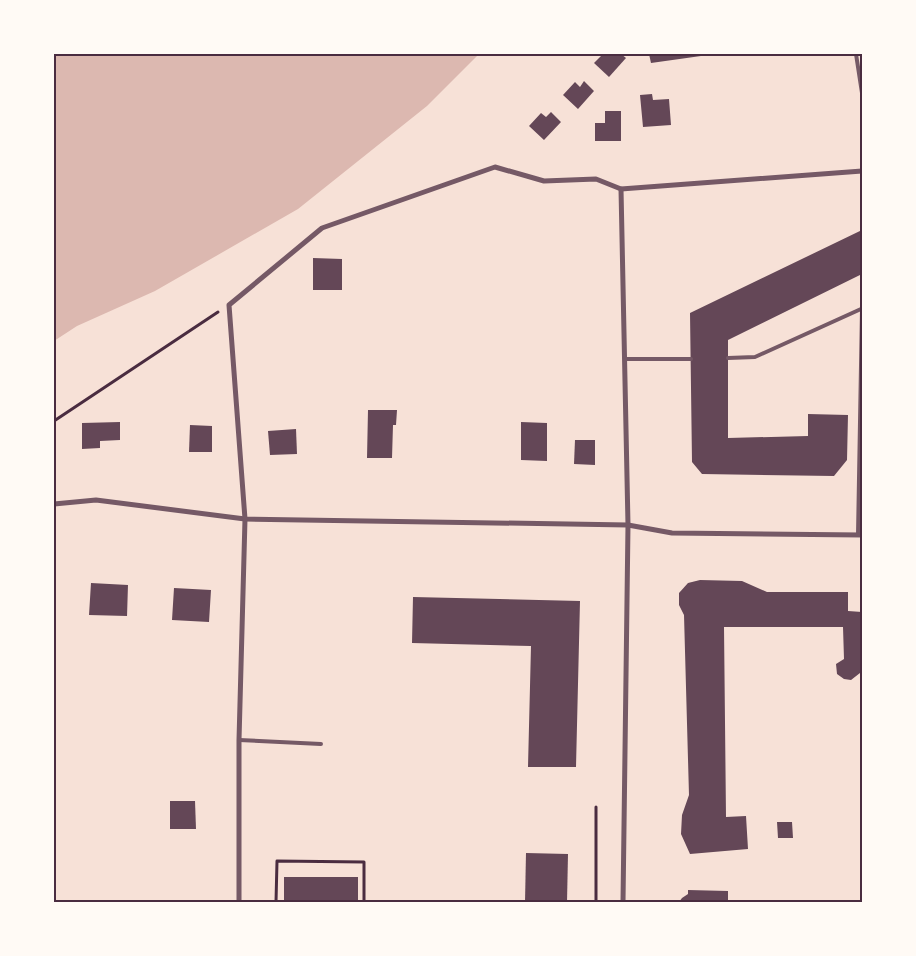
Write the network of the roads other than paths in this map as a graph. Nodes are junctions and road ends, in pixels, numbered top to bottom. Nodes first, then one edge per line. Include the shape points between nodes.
1 (856, 54) edge
2 (862, 93) edge
3 (862, 171) edge
4 (620, 188) junction
5 (862, 309) edge
6 (728, 358) dead end
7 (625, 359) junction
8 (691, 359) dead end
9 (54, 504) edge
10 (245, 519) junction
11 (628, 525) junction
12 (860, 535) edge
13 (239, 740) junction
14 (321, 744) dead end
15 (239, 902) edge
16 (623, 902) edge

1 - 2 lane
3 - 4 street
4 - 7 street
4 - 10 street via 596,179 544,182 495,167 322,228 228,305
5 - 6 lane via 755,357
5 - 12 lane
7 - 8 lane
7 - 11 street
9 - 10 street via 96,500
10 - 11 street
10 - 13 street
11 - 12 street via 672,533
11 - 16 street
13 - 14 lane
13 - 15 street

